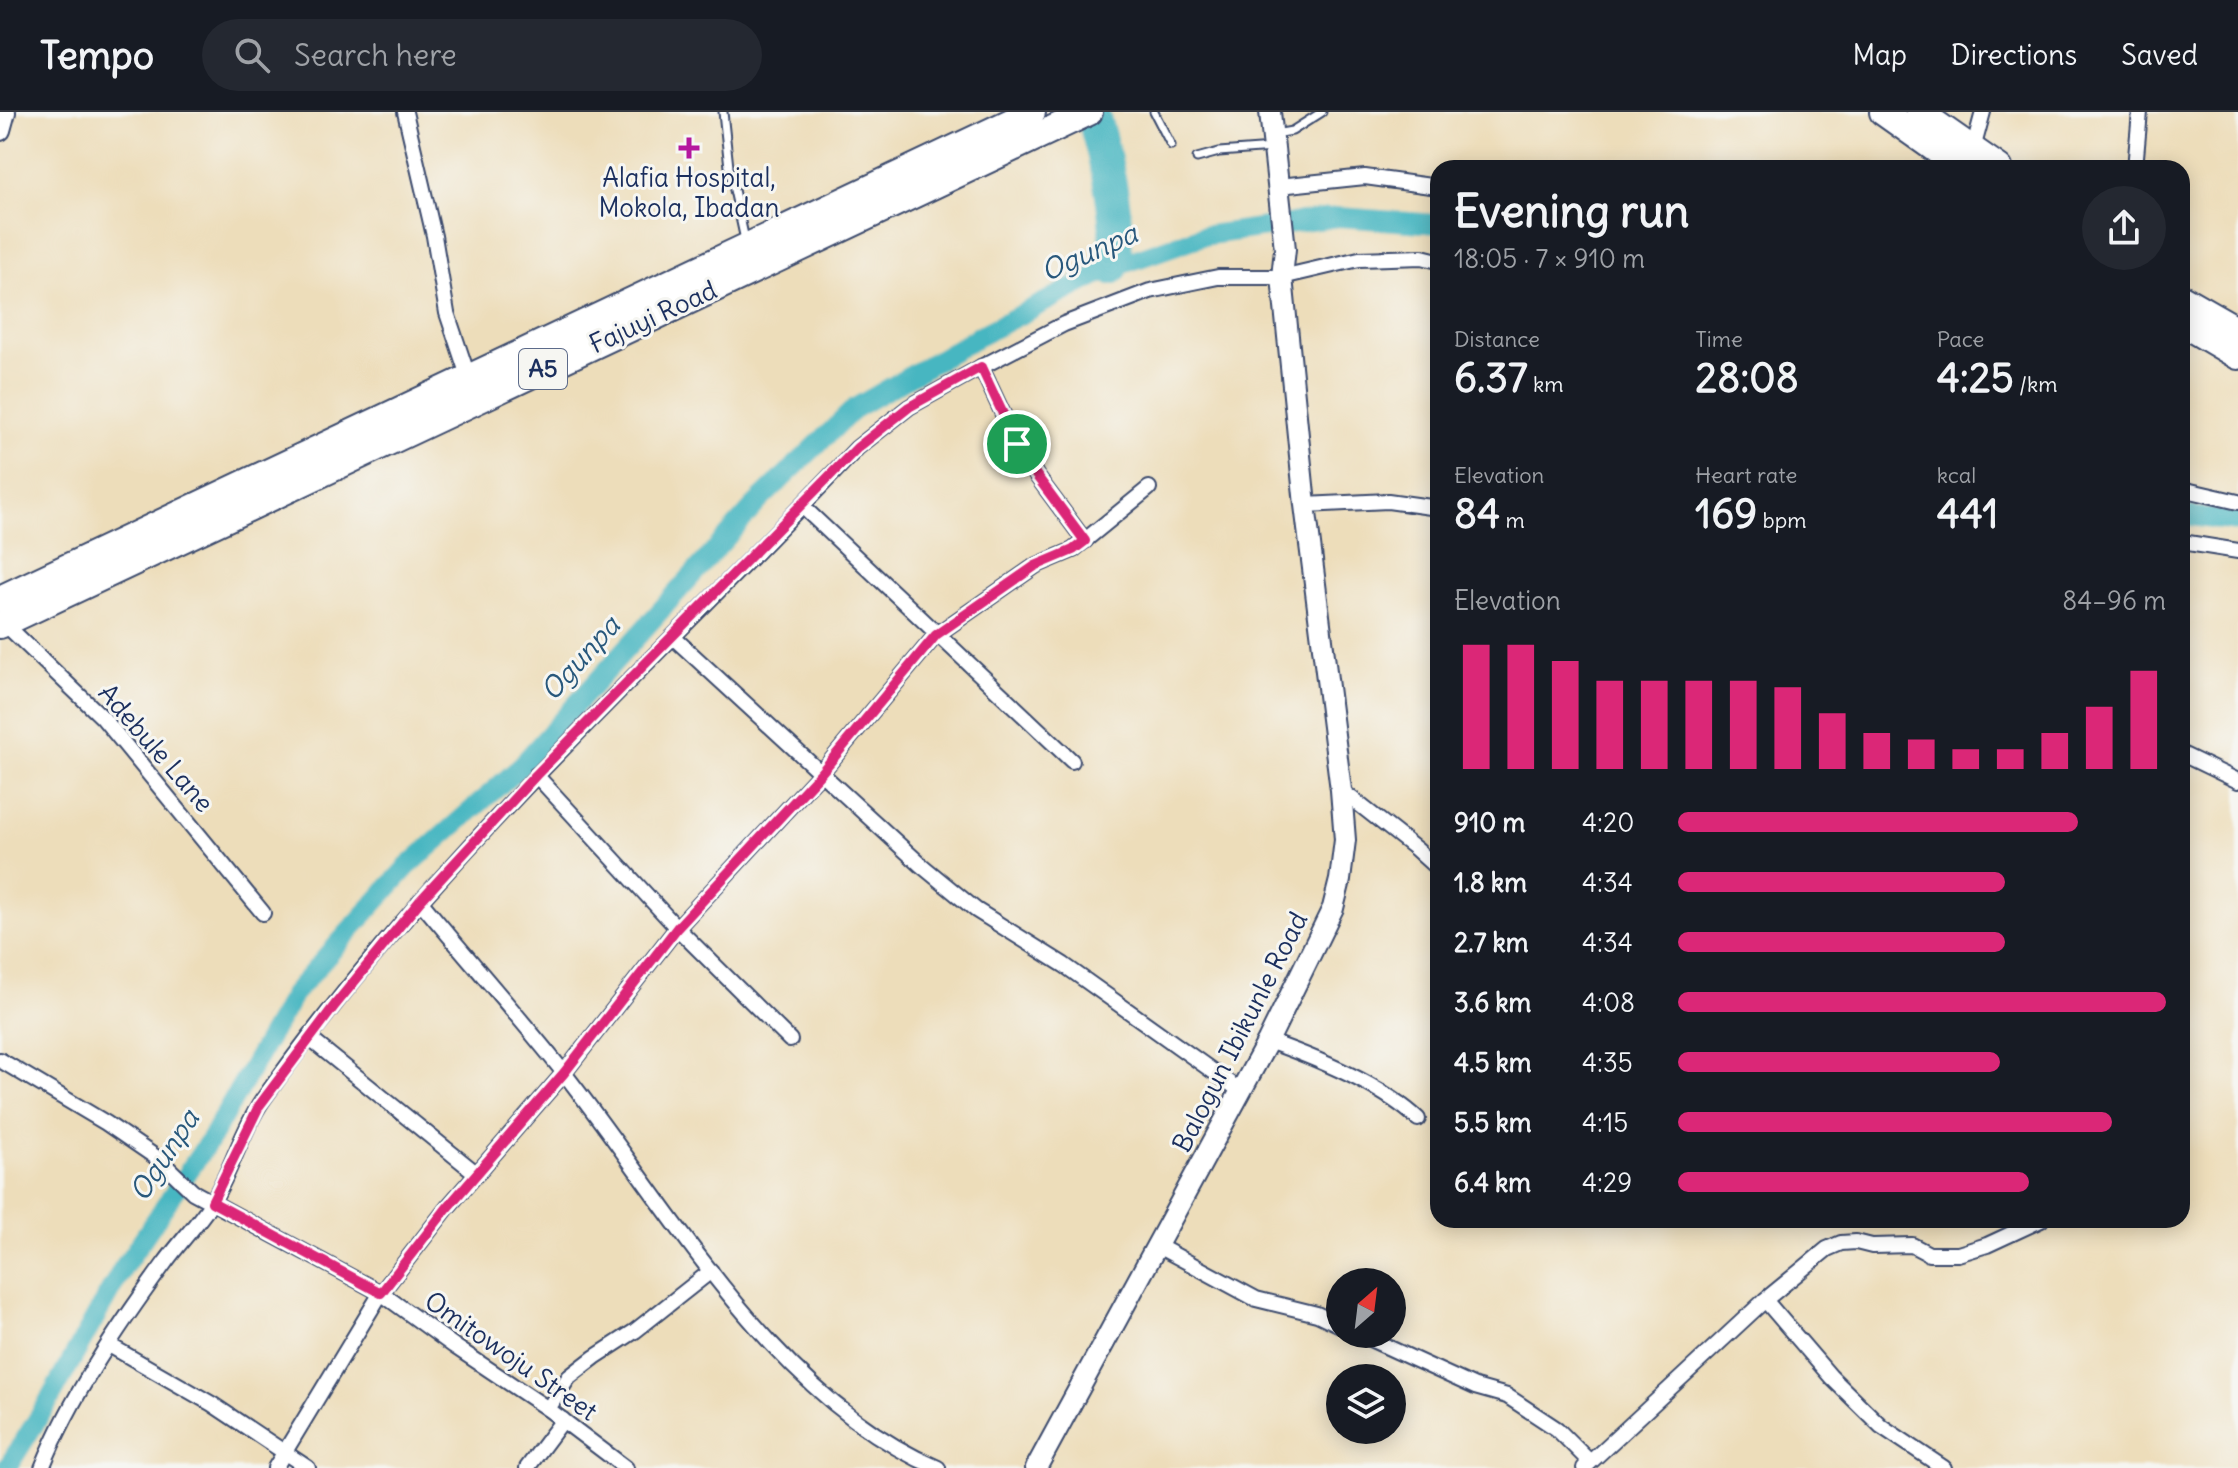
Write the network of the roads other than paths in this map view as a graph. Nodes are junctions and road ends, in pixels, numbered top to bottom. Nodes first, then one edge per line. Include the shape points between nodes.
1 (5, 112) edge
2 (405, 112) edge
3 (723, 112) edge
4 (1032, 112) edge
5 (1088, 112) edge
6 (1154, 112) edge
7 (1270, 112) edge
8 (1322, 112) edge
9 (1883, 112) edge
10 (1919, 112) edge
11 (1983, 112) edge
12 (2140, 112) edge
13 (0, 130) edge
14 (1274, 141) junction
15 (1171, 145) dead end
16 (1197, 158) dead end
17 (1967, 159) edge
18 (2136, 160) edge
19 (1430, 186) edge
20 (1280, 195) junction
21 (749, 259) junction
22 (1430, 259) edge
23 (1282, 277) junction
24 (2190, 303) edge
25 (2190, 328) edge
26 (2238, 330) edge
27 (2238, 356) edge
28 (981, 367) junction
29 (469, 379) junction
30 (1149, 488) dead end
31 (2190, 491) edge
32 (2238, 502) edge
33 (1305, 505) junction
34 (802, 506) junction
35 (1430, 507) edge
36 (1085, 541) junction
37 (2190, 543) edge
38 (2238, 551) edge
39 (1, 616) edge
40 (936, 635) junction
41 (673, 637) junction
42 (2190, 758) edge
43 (1072, 761) dead end
44 (820, 774) junction
45 (536, 775) junction
46 (2238, 781) edge
47 (1341, 790) junction
48 (1430, 862) edge
49 (420, 901) junction
50 (263, 913) dead end
51 (677, 928) junction
52 (309, 1038) junction
53 (790, 1040) dead end
54 (1268, 1041) junction
55 (0, 1060) edge
56 (564, 1073) junction
57 (1242, 1092) junction
58 (1418, 1119) dead end
59 (477, 1174) junction
60 (212, 1202) junction
61 (2024, 1228) edge
62 (1156, 1245) junction
63 (711, 1271) junction
64 (381, 1293) junction
65 (1765, 1300) junction
66 (1326, 1318) edge
67 (109, 1345) junction
68 (1390, 1348) edge
69 (548, 1409) junction
70 (563, 1420) junction
71 (284, 1453) junction
72 (1587, 1465) edge
73 (42, 1468) edge
74 (275, 1468) edge
75 (308, 1468) edge
76 (527, 1468) edge
77 (626, 1468) edge
78 (938, 1468) edge
79 (1036, 1468) edge
80 (1944, 1468) edge

1 - 13 street
2 - 29 street via 447,313
3 - 21 lane
4 - 21 highway, Fajuyi Road / A5
5 - 21 highway, Fajuyi Road / A5
6 - 15 lane
7 - 14 street, Balogun Ibikunle Road
8 - 14 lane
9 - 17 highway
10 - 17 highway
11 - 17 street
12 - 18 street
14 - 16 lane
14 - 20 street, Balogun Ibikunle Road
19 - 20 street via 1365,177
20 - 23 street, Balogun Ibikunle Road
21 - 29 highway, Fajuyi Road / A5
21 - 39 highway, Fajuyi Road / A5
22 - 23 street via 1359,259
23 - 28 street via 1218,277 1150,291 1064,324
23 - 33 street, Balogun Ibikunle Road
24 - 26 highway
25 - 27 highway
28 - 34 street via 909,407 857,448
28 - 36 street via 1017,444
29 - 39 highway, Fajuyi Road / A5
30 - 36 street
31 - 32 street
33 - 35 street via 1388,501
33 - 47 street, Balogun Ibikunle Road
34 - 40 street
34 - 41 street
36 - 40 street via 1035,566
37 - 38 street
39 - 50 street, Adebule Lane via 103,718
40 - 43 street
40 - 44 street
41 - 44 street
41 - 45 street
42 - 46 street
44 - 51 street
44 - 57 street via 976,910 1077,973
45 - 49 street
45 - 51 street
47 - 48 street
47 - 54 street, Balogun Ibikunle Road via 1345,840 1333,908
49 - 52 street
49 - 56 street
51 - 53 street
51 - 56 street
52 - 59 street
52 - 60 street via 259,1106
54 - 57 street, Balogun Ibikunle Road
54 - 58 street via 1398,1099
55 - 60 street, Omitowoju Street via 106,1123
56 - 59 street
56 - 63 street
57 - 62 street, Balogun Ibikunle Road
59 - 64 street
60 - 64 street, Omitowoju Street
60 - 67 street
61 - 65 street via 1958,1254 1929,1254 1912,1245 1841,1243
62 - 66 street via 1256,1299
62 - 79 street, Balogun Ibikunle Road
63 - 69 street via 569,1377
63 - 78 street via 787,1361 836,1407 912,1458
64 - 69 street, Omitowoju Street
64 - 71 street
65 - 72 street
65 - 80 street via 1881,1426
67 - 71 street
67 - 73 street
68 - 72 street via 1507,1396 1557,1429
69 - 70 street, Omitowoju Street
70 - 76 street
70 - 77 street, Omitowoju Street
71 - 74 street
71 - 75 street

